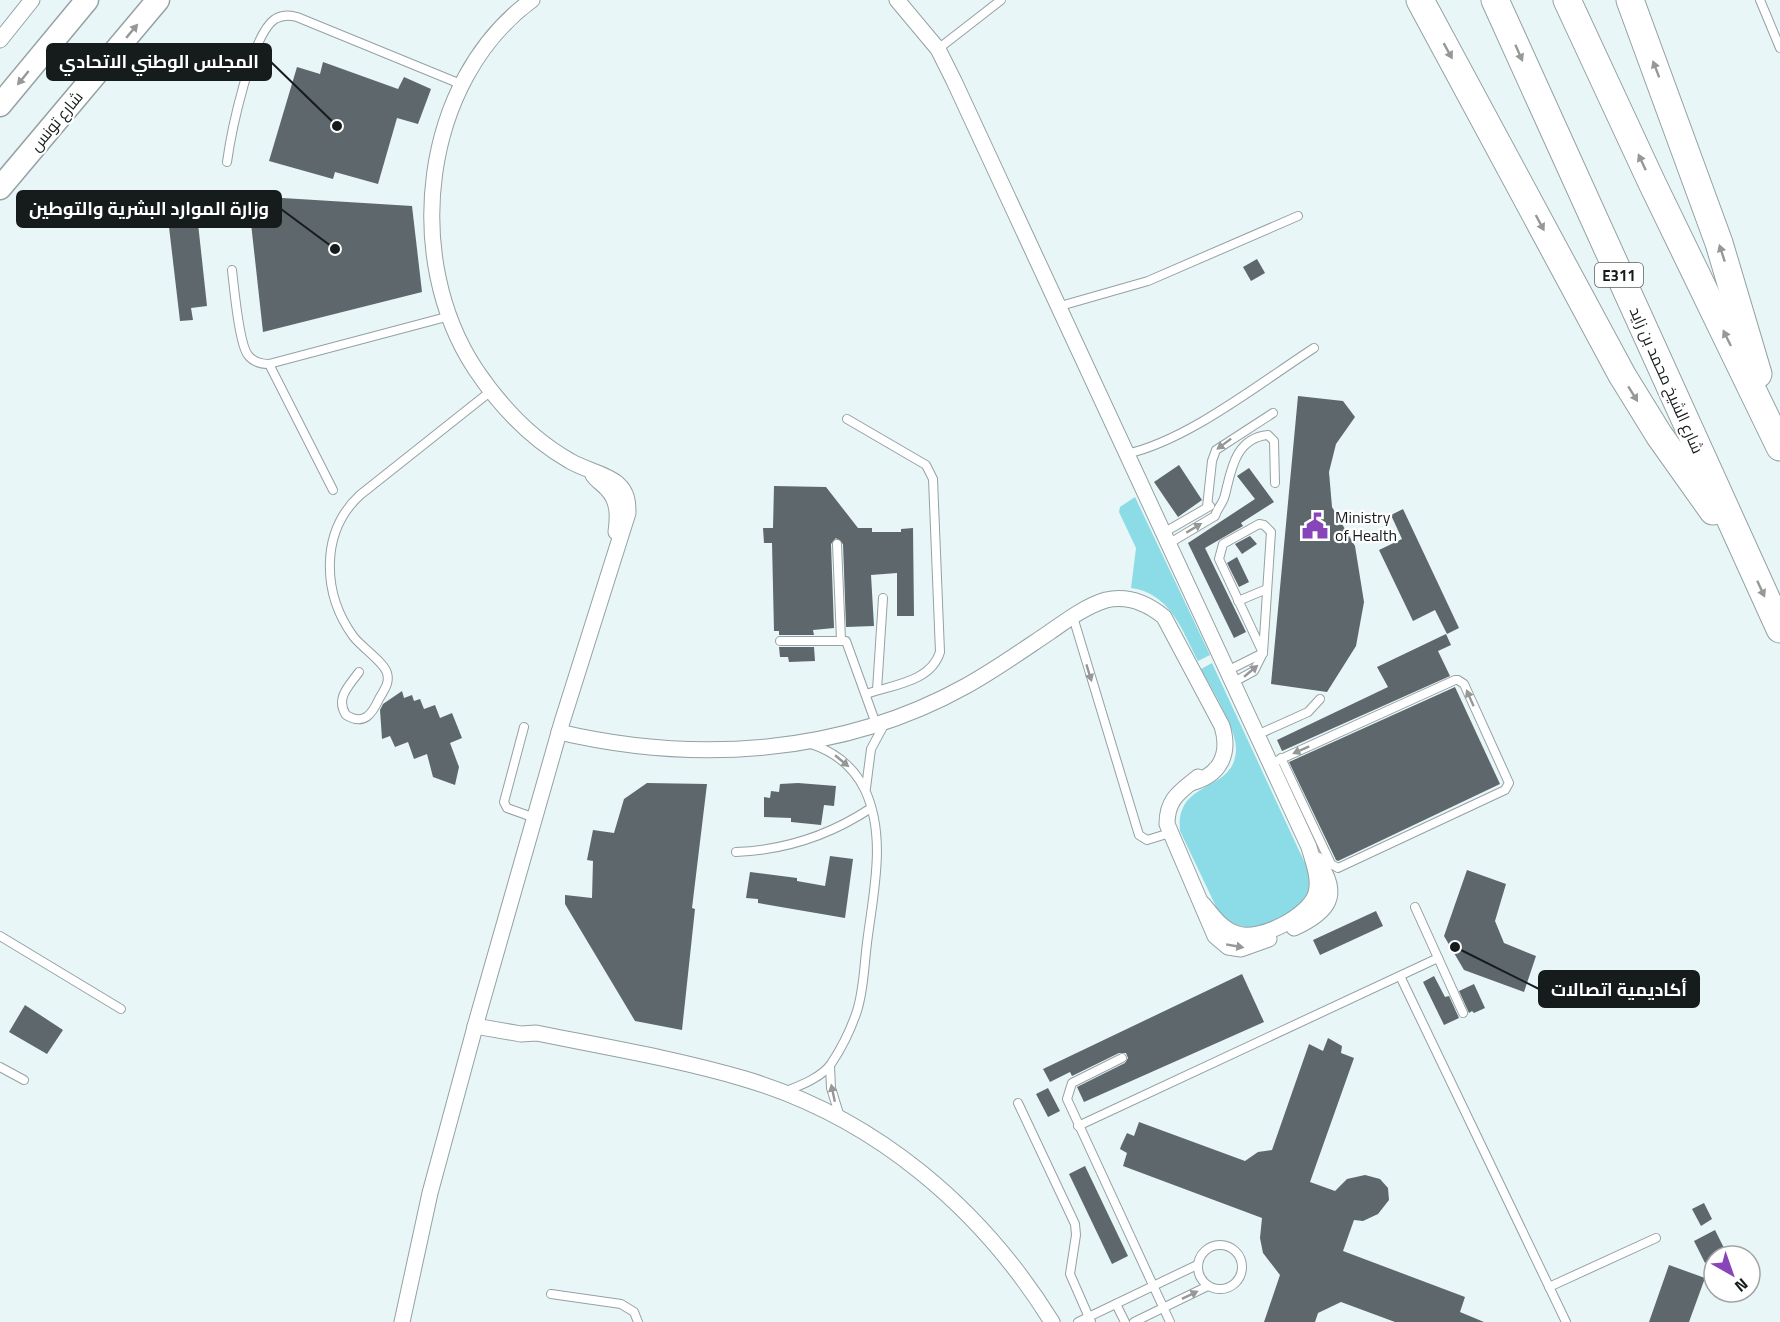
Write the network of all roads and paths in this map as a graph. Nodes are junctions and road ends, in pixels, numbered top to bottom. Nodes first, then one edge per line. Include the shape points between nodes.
1 (32, 0) edge
2 (87, 0) edge
3 (158, 0) edge
4 (897, 0) edge
5 (1001, 0) edge
6 (1420, 0) edge
7 (1495, 0) edge
8 (1567, 0) edge
9 (1630, 0) edge
10 (1760, 0) edge
11 (529, 1) edge
12 (0, 40) edge
13 (1780, 48) edge
14 (938, 49) junction
15 (463, 85) junction
16 (0, 105) edge
17 (226, 162) dead end
18 (0, 188) edge
19 (1298, 216) dead end
20 (231, 270) dead end
21 (1057, 307) junction
22 (450, 316) junction
23 (1314, 348) dead end
24 (269, 364) junction
25 (491, 391) junction
26 (1273, 413) dead end
27 (847, 419) dead end
28 (1776, 439) edge
29 (1125, 454) junction
30 (1275, 483) dead end
31 (333, 490) dead end
32 (1212, 508) junction
33 (1165, 539) junction
34 (837, 544) dead end
35 (1743, 550) junction
36 (1267, 589) junction
37 (883, 598) dead end
38 (1238, 601) junction
39 (1072, 617) junction
40 (1780, 629) edge
41 (841, 640) junction
42 (780, 641) dead end
43 (1263, 653) junction
44 (359, 672) dead end
45 (1230, 677) junction
46 (877, 690) junction
47 (866, 694) junction
48 (1320, 699) dead end
49 (881, 723) junction
50 (524, 727) dead end
51 (561, 727) junction
52 (1257, 735) junction
53 (807, 742) junction
54 (1276, 761) junction
55 (866, 792) junction
56 (871, 808) junction
57 (535, 818) junction
58 (1170, 833) junction
59 (1310, 840) junction
60 (736, 852) dead end
61 (1415, 907) dead end
62 (0, 936) edge
63 (1438, 958) junction
64 (1400, 976) junction
65 (121, 1009) dead end
66 (1463, 1012) dead end
67 (477, 1021) junction
68 (1122, 1059) dead end
69 (830, 1066) junction
70 (0, 1067) edge
71 (24, 1080) dead end
72 (782, 1092) junction
73 (1018, 1103) dead end
74 (841, 1119) junction
75 (1078, 1126) junction
76 (1656, 1238) dead end
77 (1197, 1265) junction
78 (1153, 1286) junction
79 (1208, 1286) junction
80 (1548, 1287) junction
81 (552, 1294) dead end
82 (1116, 1304) junction
83 (1163, 1308) junction
84 (1090, 1319) edge
85 (402, 1322) edge
86 (638, 1322) edge
87 (1052, 1322) edge
88 (1078, 1322) edge
89 (1125, 1322) edge
90 (1134, 1322) edge
91 (1170, 1322) edge
92 (1566, 1322) edge

1 - 12 street
2 -> 16 main road
18 -> 3 main road, شارع تونس
4 - 14 street
5 - 14 lane
6 -> 35 highway via 1622,375 1666,445
7 -> 35 highway, شارع الشيخ محمد بن زايد / E311
28 -> 8 highway
28 -> 9 highway via 1719,243
10 - 13 lane
11 - 15 street via 488,46
14 - 21 street
15 - 17 lane via 297,17 282,16 269,24 248,73
15 - 22 street via 441,141 431,199 434,259
19 - 21 lane via 1141,284
20 - 24 lane via 245,350 255,362
21 - 29 street
22 - 24 lane
22 - 25 street
23 - 29 lane via 1183,433 1155,447
24 - 31 lane
25 - 44 lane via 360,495 336,526 330,573 337,606 353,636 388,675 375,709 359,720 346,715 341,702
25 - 51 street via 525,429 591,473 611,478 627,497 628,513
26 -> 32 lane via 1216,450 1212,461
27 - 46 lane via 926,465 933,479 940,652 923,675
29 - 33 street
30 - 32 lane via 1274,441 1264,435 1235,457 1224,499
32 - 33 lane
33 -> 32 lane via 1215,516
33 - 45 street
34 - 41 lane
35 -> 40 highway, شارع الشيخ محمد بن زايد / E311
36 - 38 lane
36 - 38 lane via 1271,532 1258,524 1223,544 1219,554
36 - 43 lane
37 - 46 lane
38 - 43 lane
39 - 49 street via 965,687
39 -> 58 lane via 1139,835 1147,840
39 - 58 street via 1121,598 1152,607 1174,630 1222,726 1226,738 1223,757 1214,773 1182,788 1170,804
41 - 42 lane
41 - 47 lane via 848,643
43 - 45 lane
45 -> 43 lane via 1254,671
45 - 52 street
46 - 47 lane
47 - 49 lane
48 - 52 lane via 1308,712
49 - 53 street
49 - 55 lane via 868,759
50 - 57 lane via 504,802 507,808
51 - 53 street via 612,736 623,742 693,750 731,751
51 - 57 street
52 - 54 street
53 -> 55 lane via 838,757
54 - 59 street
59 -> 54 lane via 1333,866 1341,867 1507,788 1509,783 1464,684 1458,680
55 - 56 lane
56 - 60 lane via 836,829 797,844
56 - 69 lane via 877,840 876,872 860,999
57 - 67 street
58 - 59 street via 1215,936 1228,946 1248,948 1280,929 1315,918 1328,902 1330,885
61 - 63 lane
62 - 65 lane
63 - 64 lane
63 - 66 lane
64 - 75 lane
64 - 80 lane
67 - 72 street via 522,1026 536,1033 696,1066
67 - 85 street via 430,1193
68 - 75 lane via 1072,1083 1067,1099
69 - 72 lane
74 -> 69 lane via 831,1088
70 - 71 lane
72 - 74 street
73 - 84 lane via 1075,1224 1070,1274
74 - 87 street via 927,1175 965,1210 1006,1256
75 - 78 lane
76 - 80 lane
77 - 78 lane
77 - 79 lane via 1199,1278
77 - 79 lane via 1204,1253 1217,1246 1232,1247 1241,1255 1242,1268 1236,1281 1222,1288
78 - 82 lane
78 - 83 lane
83 -> 79 lane
80 - 92 lane
81 - 86 lane via 628,1307
82 - 84 lane
82 - 89 lane
83 - 90 lane
83 - 91 lane
84 - 88 lane

